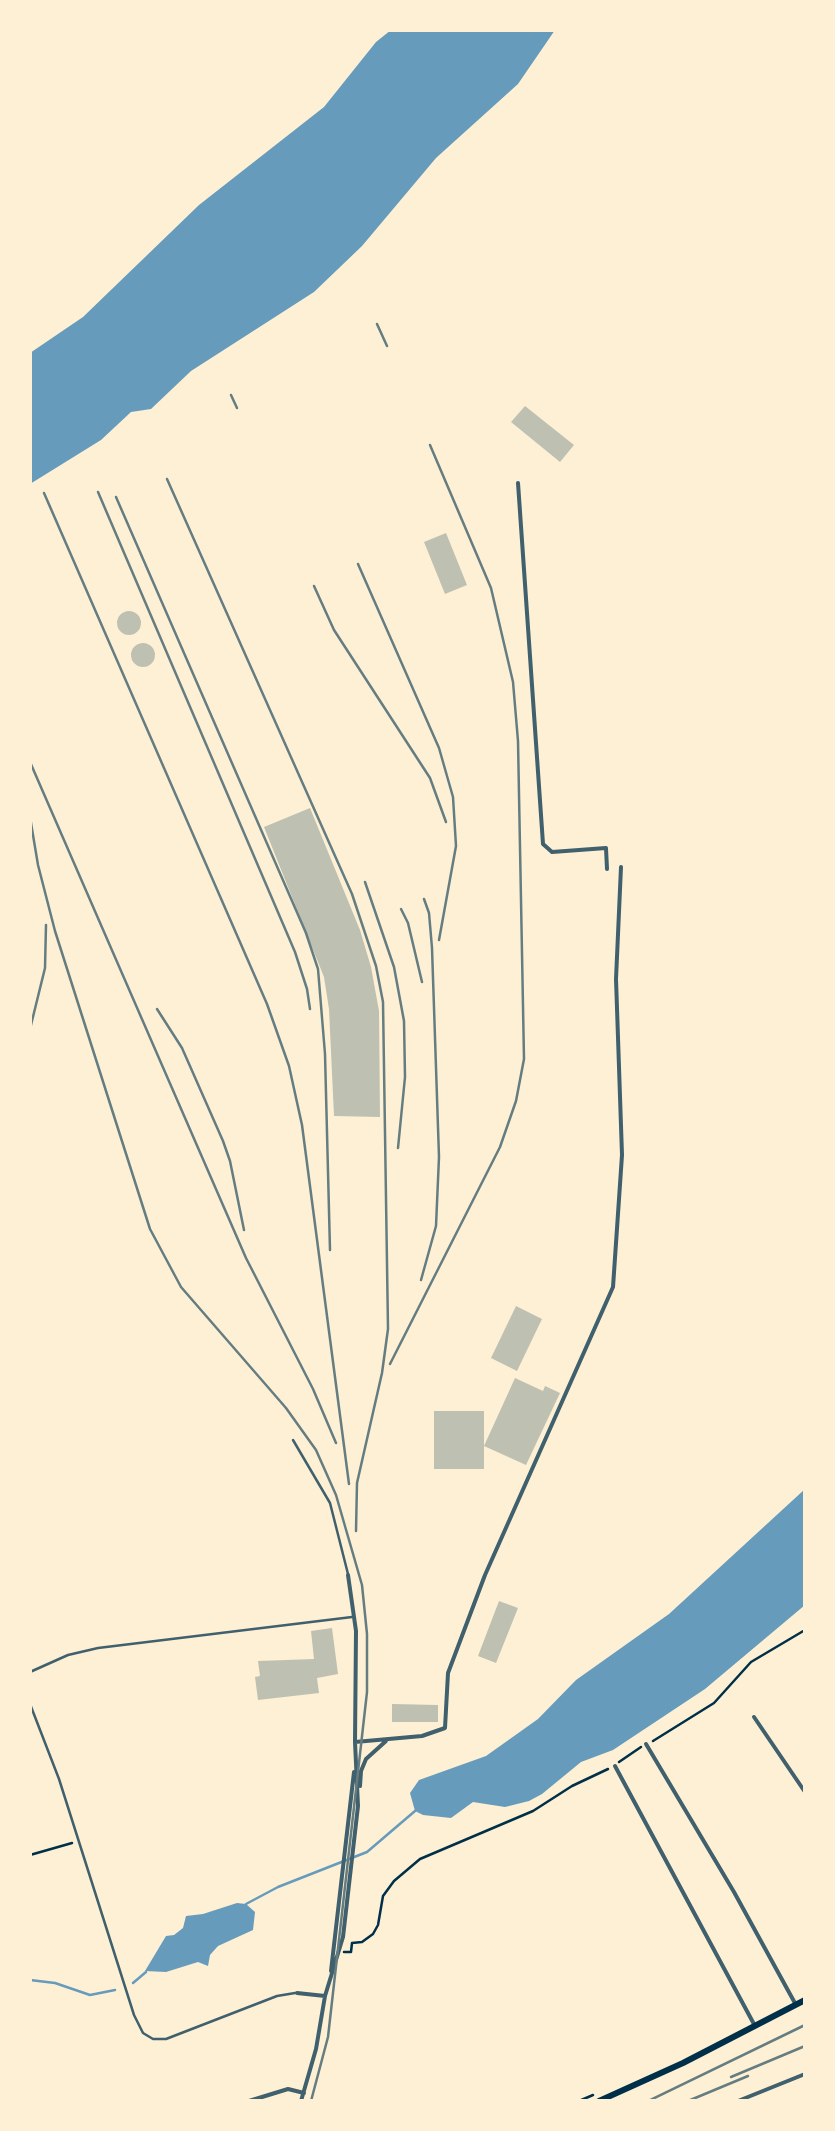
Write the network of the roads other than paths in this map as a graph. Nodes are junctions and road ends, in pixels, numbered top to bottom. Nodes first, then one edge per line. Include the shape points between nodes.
1 (518, 482) dead end
2 (621, 867) dead end
3 (607, 869) dead end
4 (30, 980) edge
5 (30, 998) edge
6 (292, 1440) dead end
7 (348, 1576) joint
8 (355, 1617) junction
9 (30, 1672) edge
10 (30, 1704) edge
11 (754, 1717) dead end
12 (389, 1740) junction
13 (355, 1742) junction
14 (646, 1744) road end
15 (356, 1757) junction
16 (616, 1766) road end
17 (805, 1792) edge
18 (358, 1806) junction
19 (296, 1993) joint
20 (326, 1993) junction
21 (805, 2000) edge
22 (796, 2005) junction
23 (754, 2026) junction
24 (805, 2074) edge
25 (304, 2093) junction
26 (249, 2101) edge
27 (301, 2101) edge
28 (599, 2101) edge
29 (738, 2101) edge

1 - 3 street via 544,844 552,852 606,848
2 - 12 street via 616,979 622,1155 613,1287 485,1575 448,1673 447,1724 436,1733
4 - 5 lane
6 - 7 lane via 330,1503
7 - 8 street
8 - 9 lane via 110,1646
8 - 13 street
10 - 19 lane via 134,2015 148,2037 166,2039
11 - 17 street
12 - 13 street
12 - 18 street via 363,1765
13 - 15 street
14 - 22 street
15 - 18 street
15 - 20 street
16 - 23 street
18 - 20 street via 344,1937
19 - 20 street
20 - 25 street
21 - 22 main road
22 - 23 main road
23 - 28 main road
24 - 29 street
25 - 26 street via 288,2089
25 - 27 street

